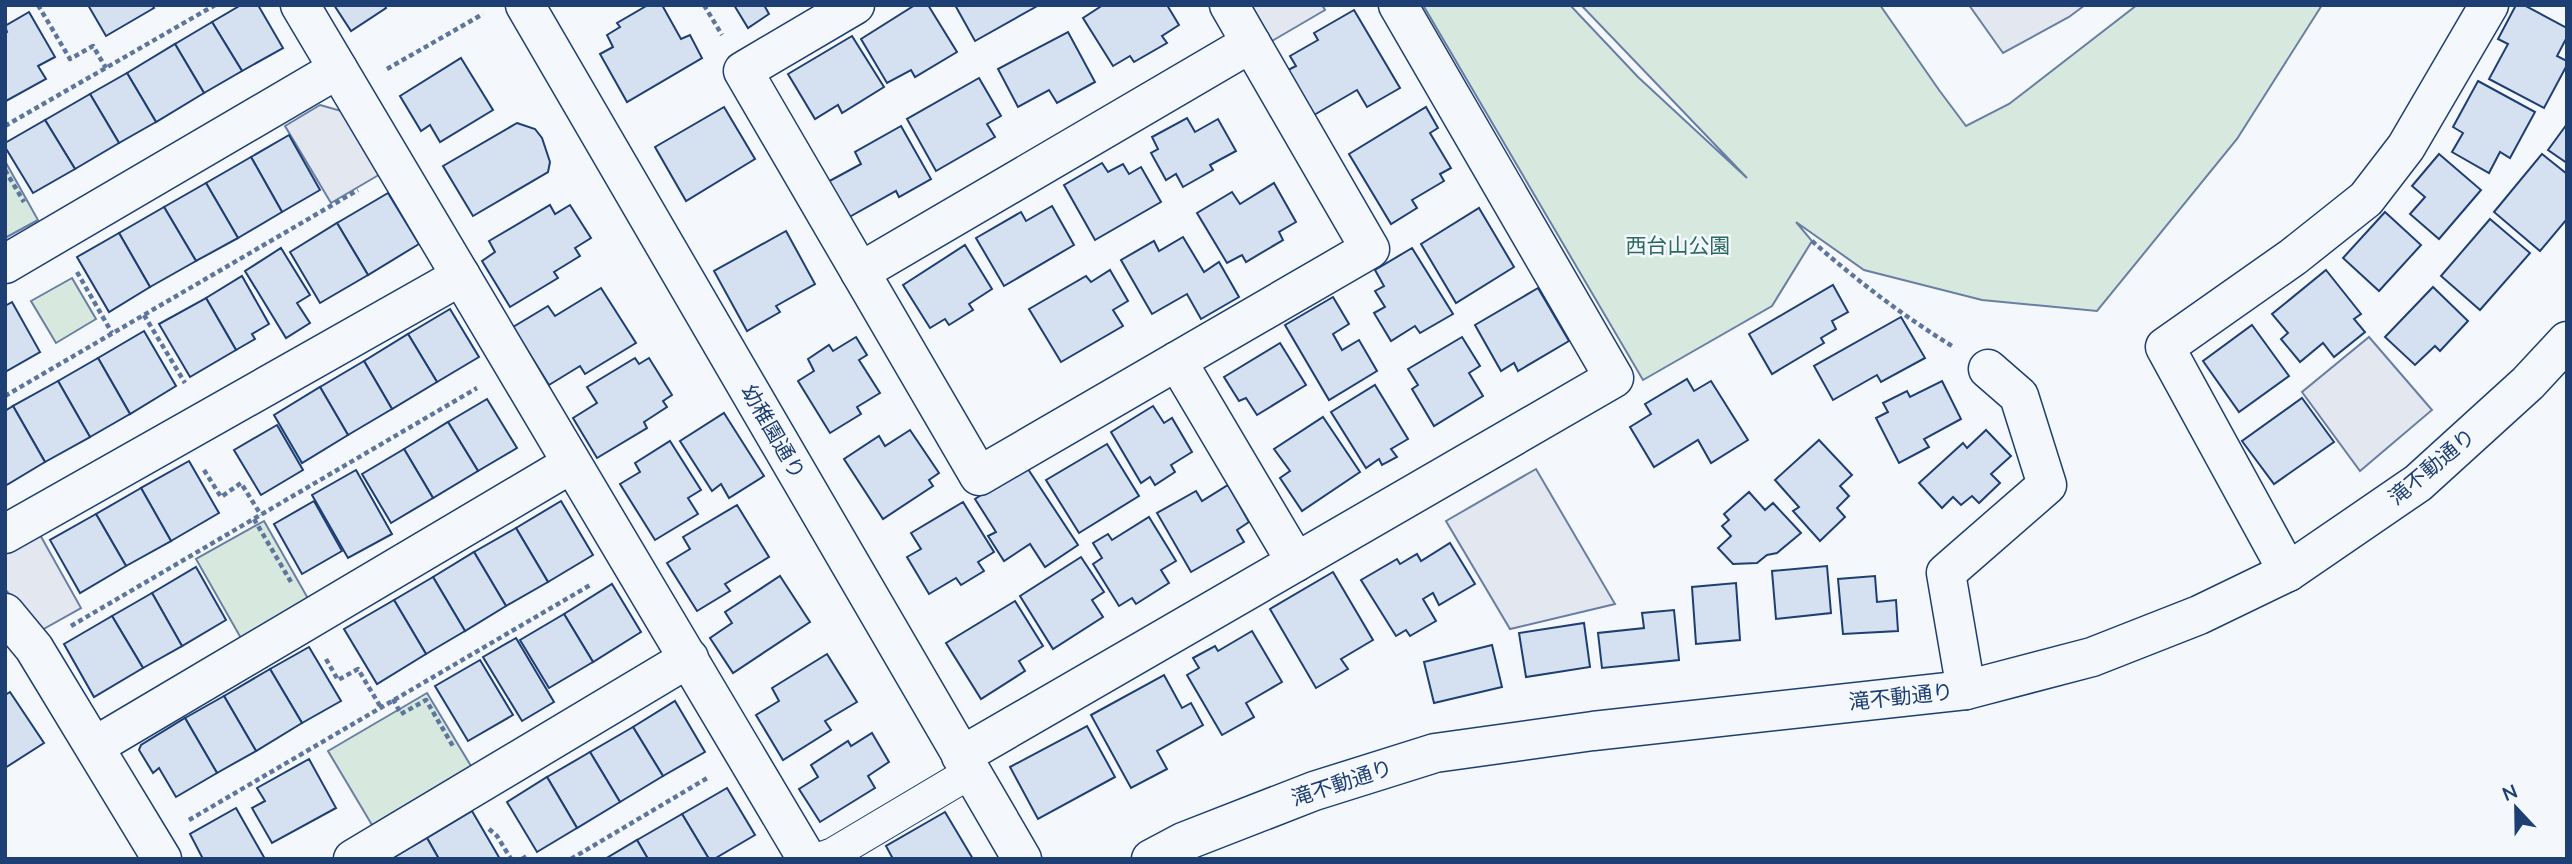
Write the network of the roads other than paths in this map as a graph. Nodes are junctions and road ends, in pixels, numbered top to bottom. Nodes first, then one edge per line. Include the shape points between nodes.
1 (300, 5) edge
2 (525, 5) edge
3 (855, 5) edge
4 (1228, 5) edge
5 (1398, 5) edge
6 (2489, 5) edge
7 (1251, 43) junction
8 (345, 79) junction
9 (5, 264) edge
10 (860, 272) junction
11 (461, 276) junction
12 (2567, 341) edge
13 (1177, 361) junction
14 (1989, 369) road end
15 (571, 464) junction
16 (5, 534) edge
17 (1296, 562) junction
18 (2288, 572) junction
19 (5, 613) edge
20 (689, 658) junction
21 (1966, 690) junction
22 (95, 746) junction
23 (966, 764) junction
24 (157, 850) edge
25 (353, 859) edge
26 (807, 859) edge
27 (819, 859) edge
28 (1022, 859) edge
29 (1151, 859) edge

1 - 8 street
2 - 23 street, 幼稚園通り
3 - 10 street via 743,71
4 - 7 street
5 - 17 street via 1614,378
6 - 18 street via 2406,147 2367,199 2294,257 2165,347
7 - 10 street
7 - 13 street via 1370,249
8 - 9 street
8 - 11 street
10 - 13 street via 979,476
11 - 15 street
11 - 16 street
12 - 18 street, 滝不動通り via 2418,483
13 - 17 street
14 - 21 street via 2018,396 2047,485 1945,573
15 - 20 street
15 - 22 street
17 - 23 street
18 - 21 street, 滝不動通り via 2199,615 2092,657
19 - 22 street via 34,648
20 - 25 street
20 - 26 street
21 - 29 street, 滝不動通り via 1435,753 1314,791
22 - 24 street
23 - 27 street
23 - 28 street, 幼稚園通り

